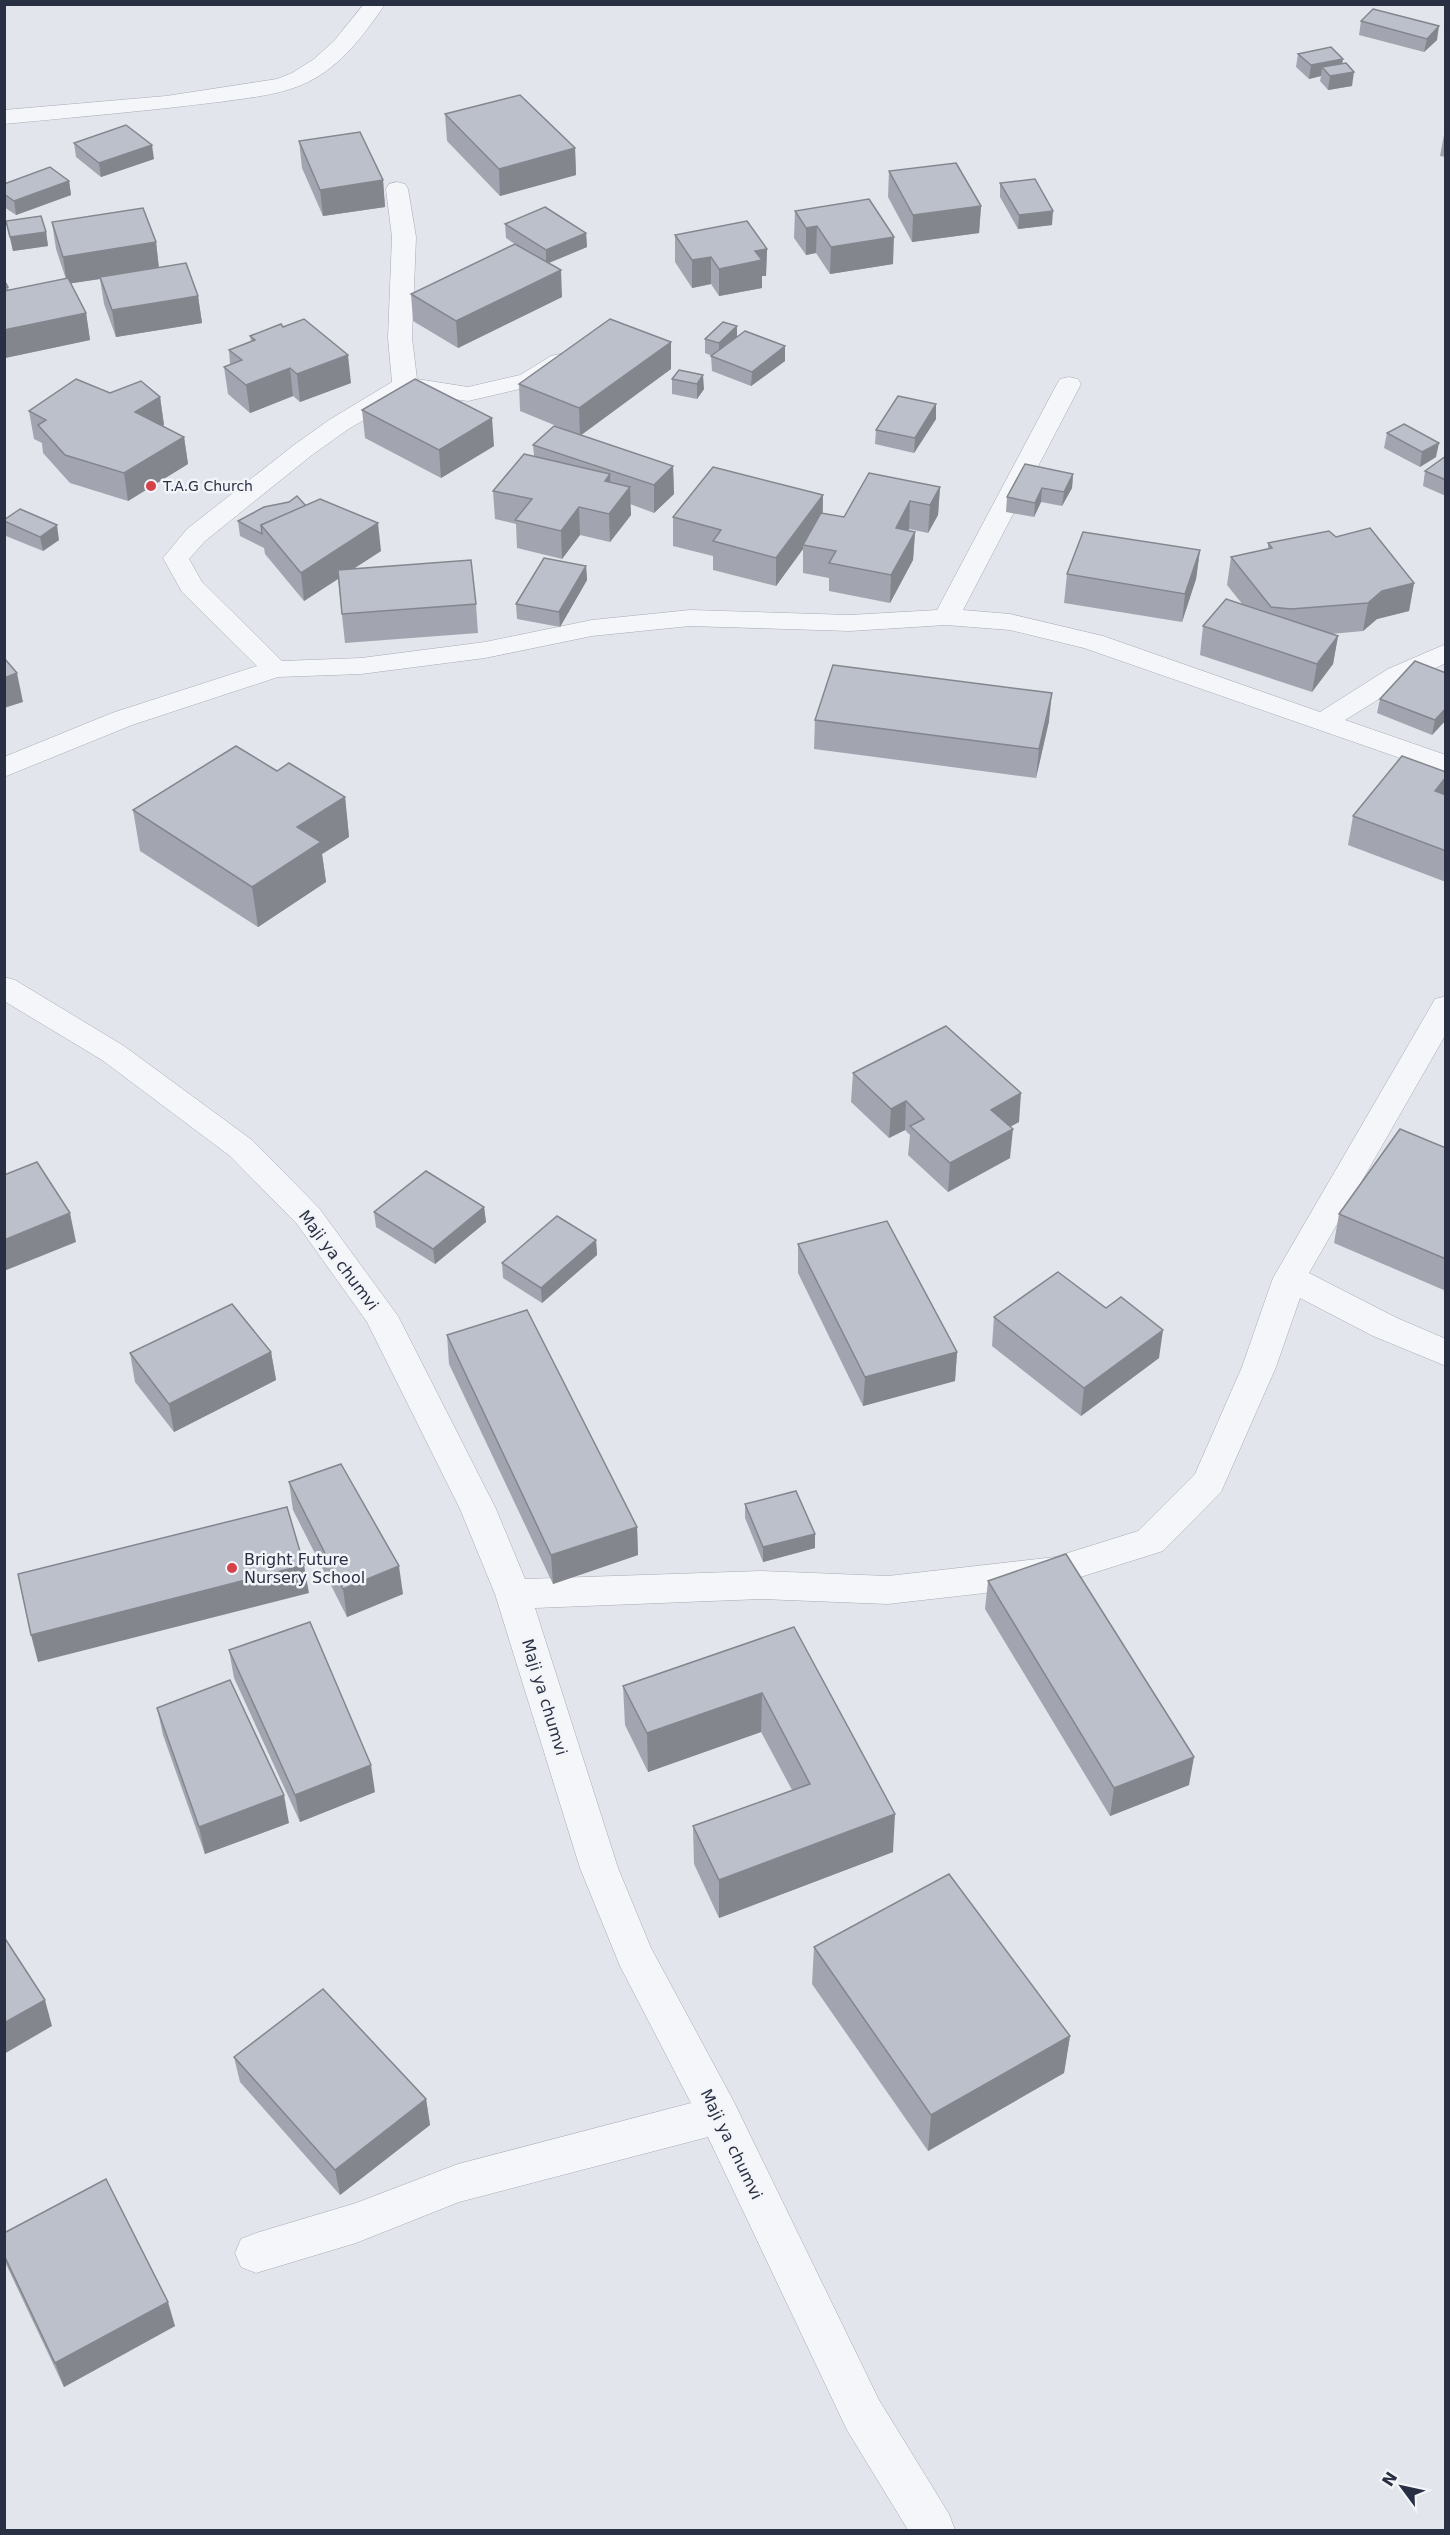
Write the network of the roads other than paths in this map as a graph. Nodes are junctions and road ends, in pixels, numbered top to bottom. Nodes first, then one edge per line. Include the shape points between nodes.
1 (375, 4) edge
2 (4, 117) edge
3 (397, 189) dead end
4 (575, 352) edge
5 (1069, 384) dead end
6 (405, 385) junction
7 (946, 617) junction
8 (1446, 652) edge
9 (275, 669) junction
10 (1322, 723) junction
11 (1446, 765) edge
12 (4, 768) edge
13 (4, 987) edge
14 (1446, 1006) edge
15 (1436, 1040) edge
16 (1290, 1278) junction
17 (1446, 1353) edge
18 (513, 1594) junction
19 (719, 2115) junction
20 (256, 2253) dead end
21 (933, 2530) edge

1 - 2 street via 326,60 300,79 162,104
3 - 6 street via 404,237 400,338
4 - 6 street via 528,380 468,394
5 - 7 street
6 - 9 street via 303,450 196,535 176,558 191,586
7 - 9 street via 850,623 690,618 592,628 485,650 361,666
7 - 10 street via 1010,622 1093,642
8 - 10 street via 1398,675
9 - 12 street via 122,719
10 - 11 street
13 - 18 street, Maji ya chumvi via 113,1053 241,1148 308,1216 381,1316 478,1509
14 - 15 street
15 - 16 street
16 - 17 street
16 - 18 street via 1259,1366 1209,1482 1150,1541 1055,1571 888,1590 761,1585
18 - 19 street, Maji ya chumvi via 599,1869 634,1954
19 - 20 street via 458,2183 356,2223
19 - 21 street, Maji ya chumvi via 863,2415

